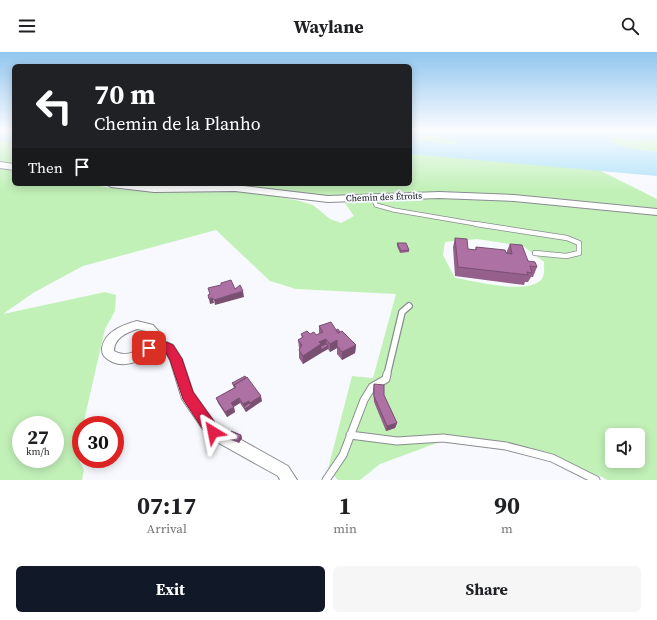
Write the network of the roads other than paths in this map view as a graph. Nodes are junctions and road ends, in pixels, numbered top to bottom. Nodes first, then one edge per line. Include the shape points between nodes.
1 (0, 165) edge
2 (12, 167) edge
3 (128, 186) edge
4 (373, 198) junction
5 (657, 212) edge
6 (535, 253) dead end
7 (409, 306) dead end
8 (154, 342) dead end
9 (350, 435) junction
10 (288, 480) edge
11 (326, 480) edge
12 (596, 480) edge

1 - 2 main road
3 - 4 main road, Chemin des Étroits via 154,189 235,188 328,199
4 - 5 main road, Chemin des Étroits via 439,195 514,198
4 - 6 lane via 376,205 394,210 567,238 579,244 579,253 566,256
7 - 9 lane via 402,312 386,379 372,386
8 - 10 street via 169,348 176,359 187,395 213,432 283,471
9 - 11 lane via 343,455
9 - 12 lane via 396,441 443,438 506,446 552,458

